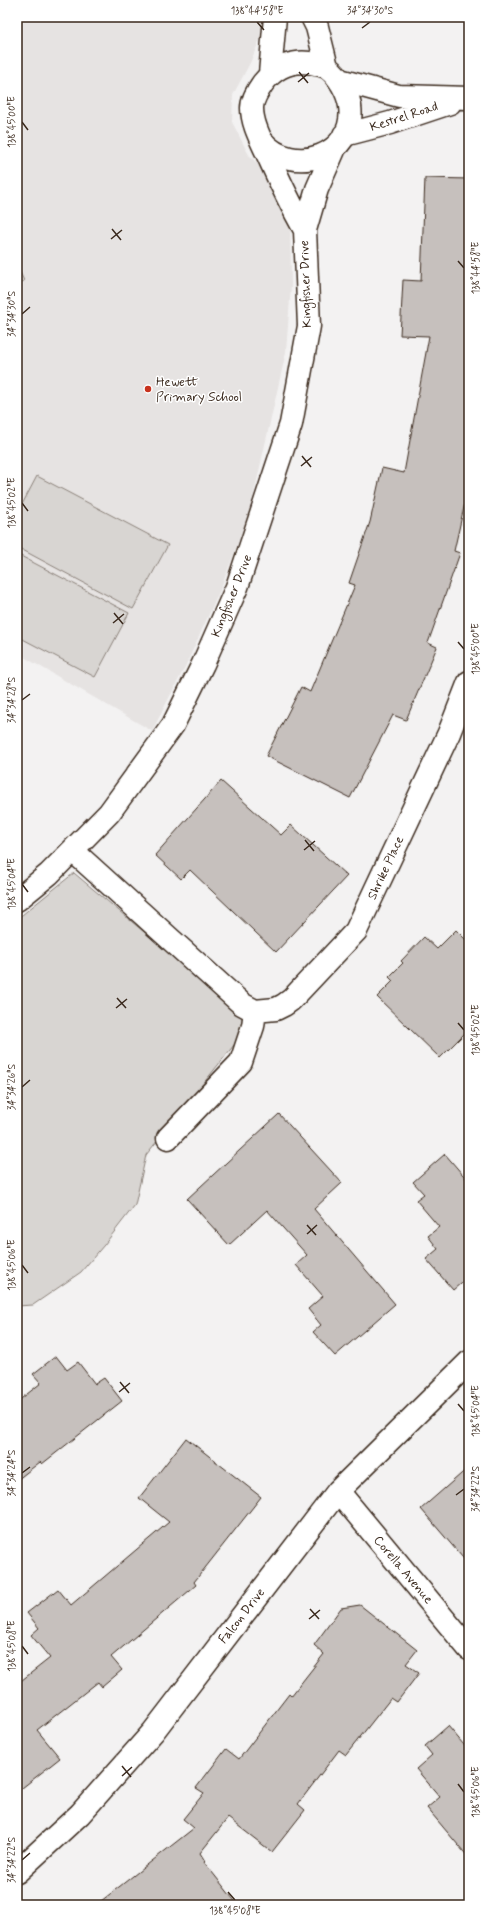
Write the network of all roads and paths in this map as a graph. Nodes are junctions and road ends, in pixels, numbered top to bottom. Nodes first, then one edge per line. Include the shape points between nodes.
1 (275, 17) edge
2 (312, 17) edge
3 (333, 73) junction
4 (270, 74) junction
5 (466, 98) edge
6 (262, 141) junction
7 (339, 142) junction
8 (305, 230) junction
9 (469, 682) edge
10 (73, 851) junction
11 (17, 900) edge
12 (255, 1011) junction
13 (168, 1138) dead end
14 (469, 1362) edge
15 (338, 1491) junction
16 (469, 1649) edge
17 (17, 1872) edge

1 - 4 street
2 - 3 street
3 - 4 street via 306,62 289,64
3 - 5 street, Kestrel Road via 399,96
3 - 7 street via 349,101 351,116
4 - 6 street via 257,91 252,107
5 - 7 street, Kestrel Road
6 - 7 street via 281,156 297,161 316,158
6 - 8 street, Kingfisher Drive via 285,194
7 - 8 street, Kingfisher Drive via 317,189
8 - 10 street, Kingfisher Drive via 309,326 292,416 237,587 173,725 109,813
9 - 12 street, Shrike Place via 449,733 356,931 291,1000 276,1009
10 - 11 street, Kingfisher Drive
10 - 12 street via 220,985 242,1004
12 - 13 street via 253,1026 240,1062
14 - 15 street, Falcon Drive
15 - 16 street, Corella Avenue
15 - 17 street, Falcon Drive via 153,1732 80,1814

